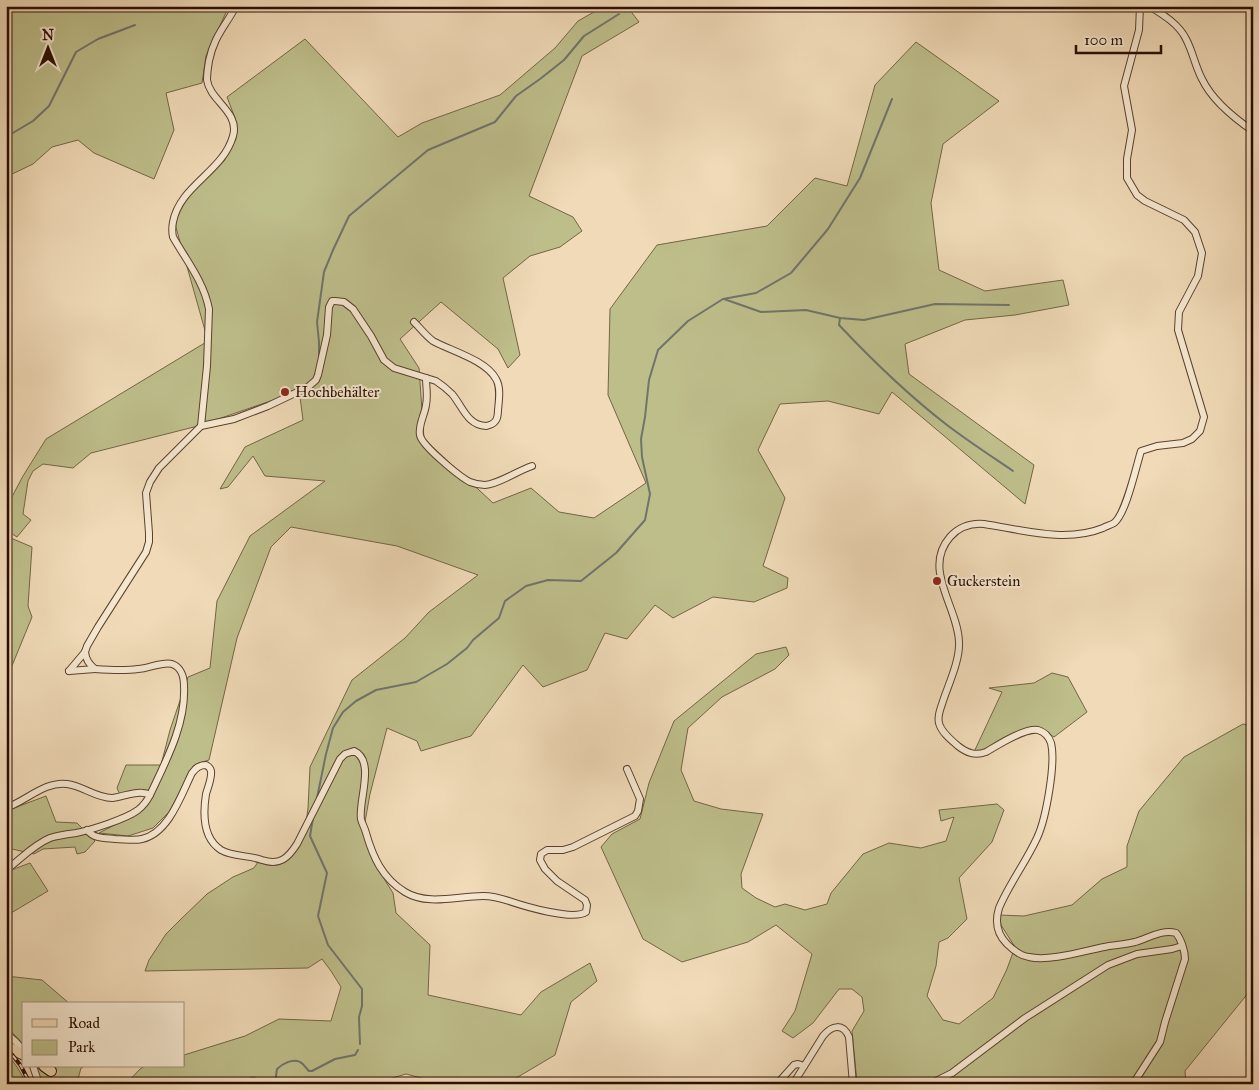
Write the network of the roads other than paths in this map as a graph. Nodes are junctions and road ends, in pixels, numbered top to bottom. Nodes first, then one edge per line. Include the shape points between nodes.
1 (236, 6) edge
2 (1140, 6) edge
3 (1149, 6) edge
4 (1253, 131) edge
5 (414, 322) dead end
6 (426, 378) junction
7 (201, 426) junction
8 (532, 466) dead end
9 (86, 652) junction
10 (95, 669) junction
11 (627, 769) dead end
12 (150, 795) junction
13 (6, 808) edge
14 (87, 830) junction
15 (6, 870) edge
16 (1182, 946) junction
17 (6, 1033) edge
18 (6, 1046) edge
19 (22, 1050) edge
20 (22, 1052) edge
21 (804, 1066) junction
22 (34, 1068) edge
23 (38, 1084) edge
24 (777, 1084) edge
25 (793, 1084) edge
26 (853, 1084) edge
27 (930, 1084) edge
28 (1133, 1084) edge

1 - 7 street via 213,46 207,77 211,91 230,115 234,134 224,156 179,203 172,230 208,302
2 - 16 street via 1139,30 1124,86 1132,130 1126,178 1144,201 1184,220 1196,232 1202,254 1198,276 1180,312 1178,330 1204,417 1200,431 1192,439 1141,451 1123,510 1114,523 1096,530 1052,535 984,524 974,524 954,533 943,547 939,565 960,644 938,721 950,739 971,754 981,754 1033,730 1043,732 1051,743 1051,780 1040,832 997,914 999,932 1010,947 1030,958 1046,958 1125,944 1168,932 1176,933
3 - 4 street via 1179,28 1202,80 1213,96
5 - 6 street via 430,339 471,358 496,377 499,391 496,421 486,426 473,423 447,389
6 - 7 street via 388,365 353,309 344,302 335,301 329,307 320,371 313,383 234,420
6 - 8 street via 427,401 420,435 445,463 468,481 481,485
7 - 9 street via 159,468 150,482 146,494 148,547
9 - 10 street
9 - 10 street via 70,671
10 - 12 street via 137,670 165,663 182,672 181,720
11 - 14 street via 640,800 635,816 573,847 547,850 540,856 548,873 586,902 587,910 581,915 539,910 494,897 415,897 392,882 373,855 361,820 365,767 357,752 345,754 340,759 297,844 281,861 269,862 230,853 212,842 204,818 211,772 206,765 192,773 170,818 150,836 134,840 103,838 95,837
12 - 13 street via 143,792 103,797 68,784 58,784
12 - 14 street via 145,804 127,816
14 - 15 street via 49,839
16 - 27 street via 1117,960 1025,1018 952,1073
16 - 28 street via 1184,962 1160,1042
17 - 19 street
18 - 20 main road
21 - 24 street via 794,1065
21 - 25 street
21 - 26 street via 826,1032 839,1027 849,1037
22 - 23 street

